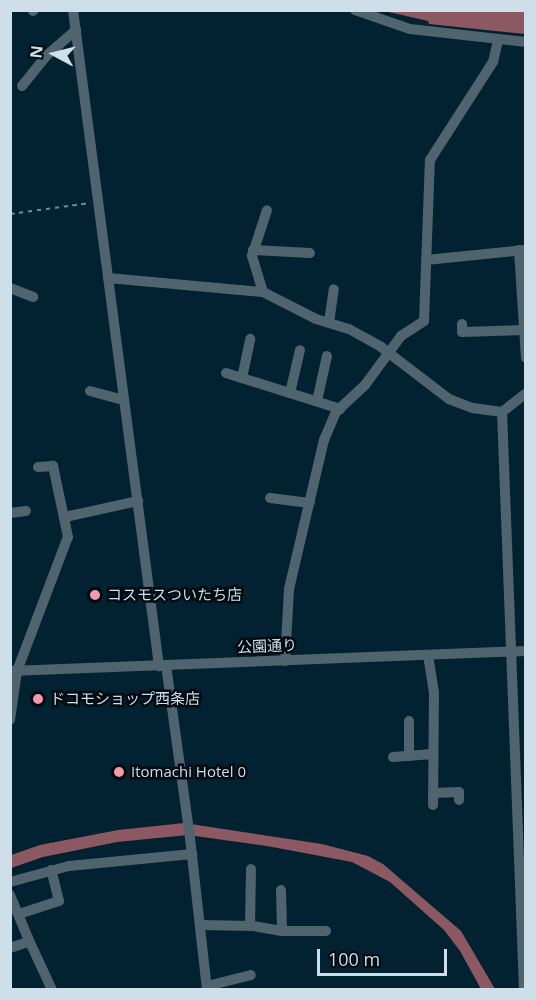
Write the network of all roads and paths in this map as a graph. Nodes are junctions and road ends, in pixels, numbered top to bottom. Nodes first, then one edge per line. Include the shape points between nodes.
1 (73, 10) edge
2 (355, 10) edge
3 (76, 30) junction
4 (498, 40) junction
5 (525, 42) edge
6 (22, 86) dead end
7 (98, 202) junction
8 (267, 210) dead end
9 (10, 214) edge
10 (253, 250) junction
11 (522, 250) edge
12 (310, 253) dead end
13 (426, 260) junction
14 (108, 278) junction
15 (523, 284) edge
16 (10, 288) edge
17 (334, 289) dead end
18 (263, 292) junction
19 (33, 297) dead end
20 (329, 323) junction
21 (462, 324) dead end
22 (524, 330) junction
23 (250, 339) dead end
24 (300, 350) dead end
25 (390, 354) junction
26 (327, 356) dead end
27 (525, 358) edge
28 (226, 373) dead end
29 (242, 378) junction
30 (90, 392) dead end
31 (290, 393) junction
32 (525, 393) edge
33 (124, 400) junction
34 (317, 401) junction
35 (340, 408) junction
36 (501, 412) junction
37 (38, 467) dead end
38 (270, 498) dead end
39 (138, 501) junction
40 (310, 503) junction
41 (26, 511) dead end
42 (10, 513) edge
43 (65, 517) junction
44 (525, 651) edge
45 (510, 652) junction
46 (428, 655) junction
47 (285, 661) junction
48 (162, 666) junction
49 (14, 671) edge
50 (10, 720) edge
51 (409, 721) dead end
52 (433, 754) junction
53 (409, 756) junction
54 (393, 757) dead end
55 (433, 793) junction
56 (459, 800) dead end
57 (434, 805) dead end
58 (521, 815) edge
59 (192, 854) junction
60 (251, 869) dead end
61 (51, 870) junction
62 (10, 882) edge
63 (281, 890) dead end
64 (10, 894) edge
65 (19, 914) junction
66 (200, 925) junction
67 (250, 926) junction
68 (282, 931) junction
69 (326, 931) dead end
70 (28, 938) junction
71 (10, 948) edge
72 (251, 975) dead end
73 (207, 988) edge
74 (52, 990) edge
75 (524, 990) edge

1 - 3 street
2 - 4 street via 410,29
3 - 6 street via 46,56
3 - 7 street
4 - 5 street
4 - 13 street via 493,62 430,160
7 - 9 path
7 - 14 street
8 - 10 street
10 - 12 street
10 - 18 street via 253,264
11 - 13 street
11 - 15 street
13 - 25 street via 424,321 401,336
14 - 18 street
14 - 33 street
15 - 22 street
16 - 19 street
17 - 20 street
18 - 20 street
20 - 25 street via 349,329
21 - 22 street via 462,332
22 - 27 street
23 - 29 street
24 - 31 street
25 - 35 street
25 - 36 street via 449,399
26 - 34 street
28 - 29 street
29 - 31 street
30 - 33 street
31 - 34 street
32 - 36 street
33 - 39 street
34 - 35 street
35 - 40 street via 324,440
36 - 45 street
37 - 43 street via 53,466
38 - 40 street
39 - 43 street
39 - 48 street
40 - 47 street via 289,589
41 - 42 street
43 - 49 street via 66,544
44 - 45 street, 公園通り
45 - 46 street, 公園通り
45 - 58 street
46 - 47 street, 公園通り
46 - 52 street via 434,693
47 - 48 street, 公園通り
48 - 49 street, 公園通り
48 - 59 street
49 - 50 street
51 - 53 street
52 - 53 street
52 - 55 street
53 - 54 street
55 - 56 street via 459,792
55 - 57 street
58 - 75 street
59 - 61 street
59 - 66 street
60 - 67 street
61 - 62 street
61 - 65 street via 59,900
63 - 68 street
64 - 65 street
65 - 70 street
66 - 67 street
66 - 73 street
67 - 68 street
68 - 69 street
70 - 71 street via 28,942
70 - 74 street
72 - 73 street

